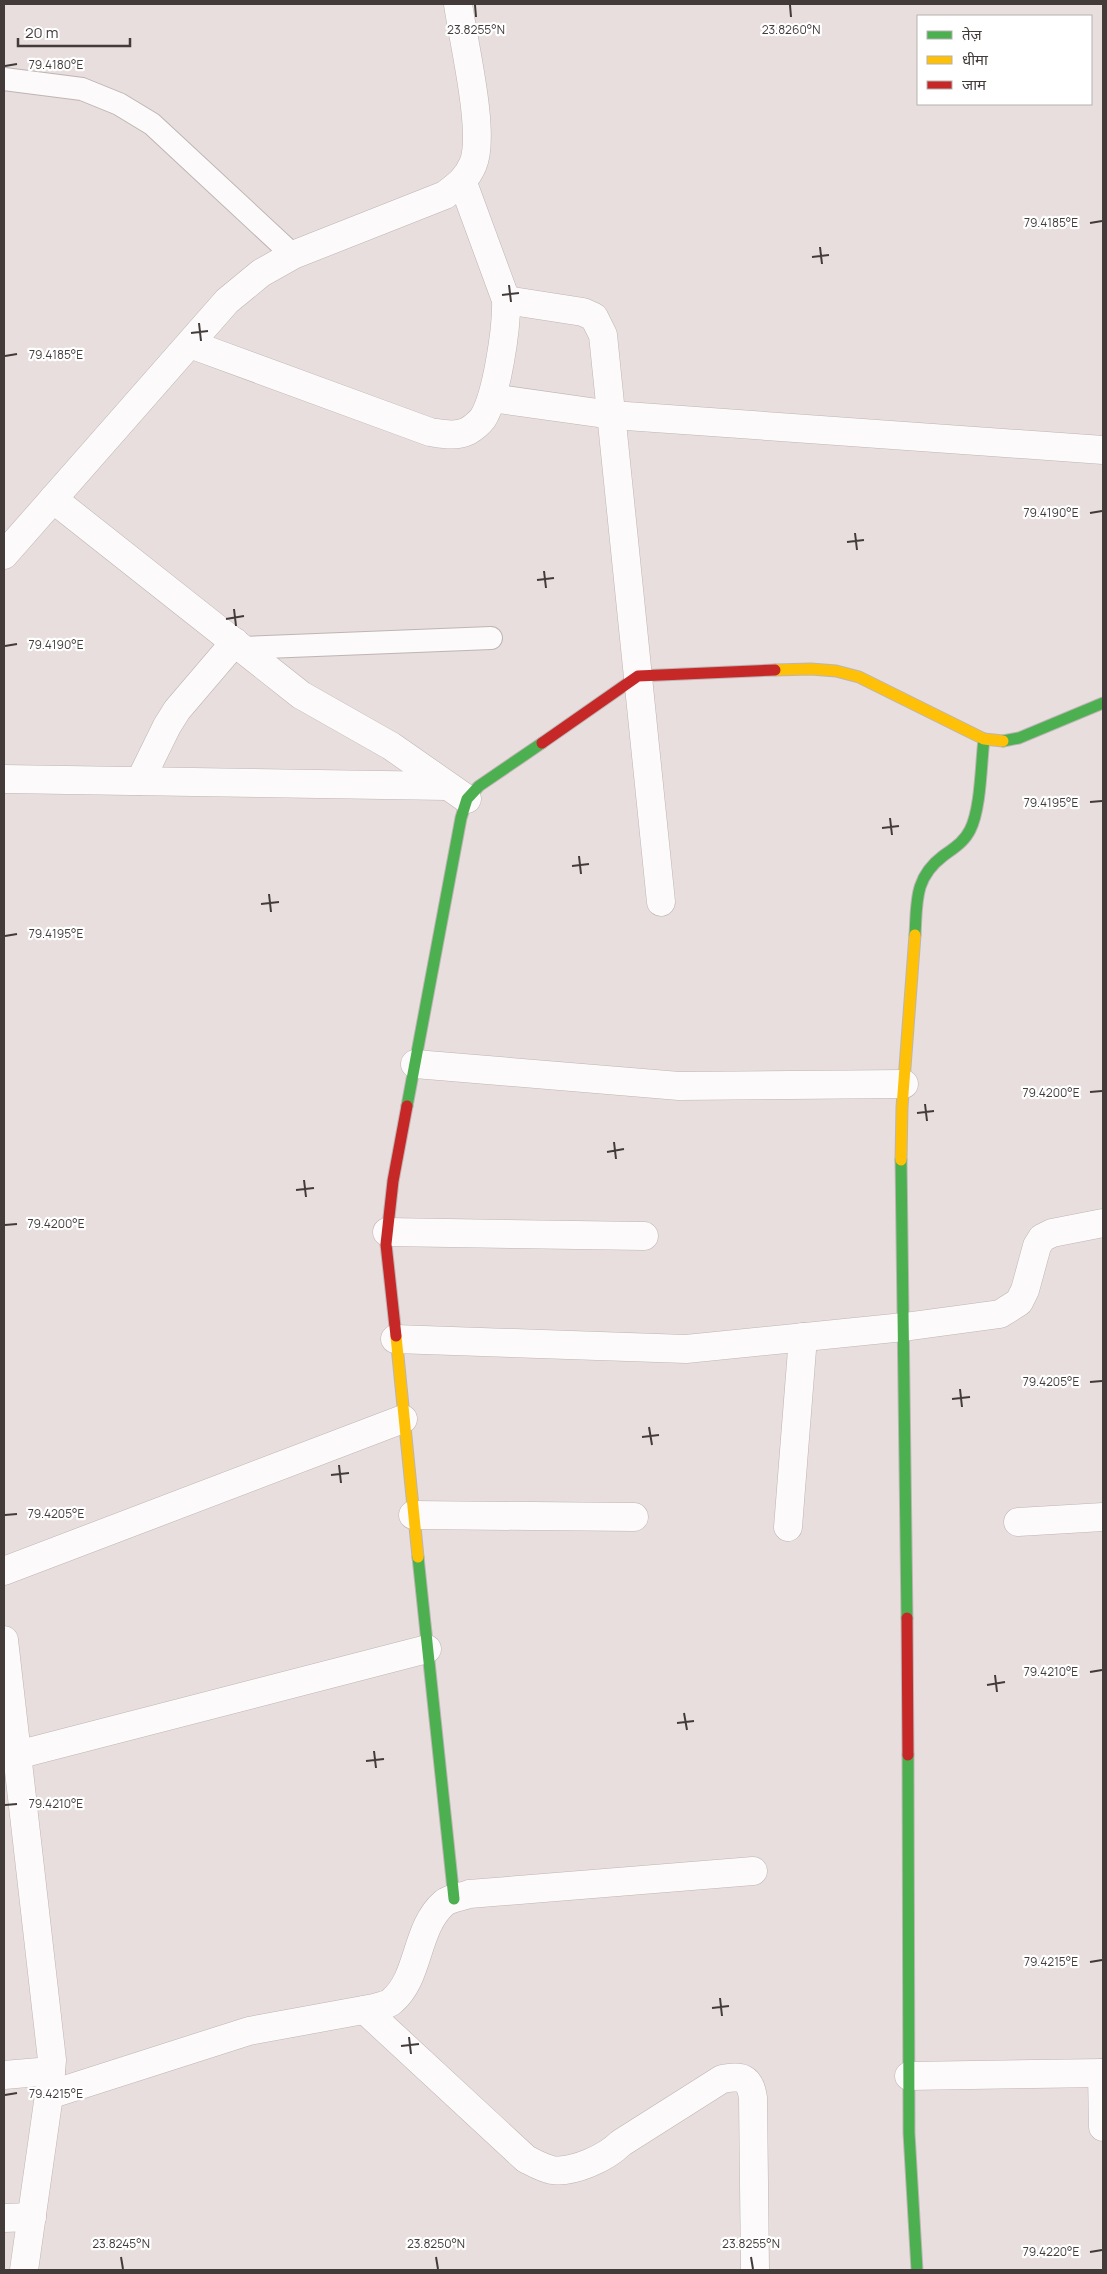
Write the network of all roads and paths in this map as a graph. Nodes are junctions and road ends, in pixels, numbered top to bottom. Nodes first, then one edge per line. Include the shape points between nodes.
1 (458, 4) edge
2 (4, 79) edge
3 (462, 182) junction
4 (293, 255) junction
5 (506, 300) junction
6 (190, 344) junction
7 (492, 398) junction
8 (612, 415) junction
9 (1103, 450) edge
10 (53, 500) junction
11 (4, 555) edge
12 (491, 638) dead end
13 (239, 645) junction
14 (638, 676) junction
15 (1103, 703) edge
16 (984, 739) junction
17 (4, 779) edge
18 (140, 781) junction
19 (457, 792) junction
20 (661, 902) dead end
21 (414, 1064) junction
22 (904, 1084) junction
23 (1103, 1223) edge
24 (387, 1232) junction
25 (644, 1236) dead end
26 (904, 1327) junction
27 (803, 1337) junction
28 (395, 1339) junction
29 (403, 1419) junction
30 (412, 1515) junction
31 (1103, 1517) edge
32 (634, 1518) dead end
33 (1018, 1522) dead end
34 (788, 1527) dead end
35 (4, 1572) edge
36 (4, 1640) edge
37 (427, 1649) junction
38 (8, 1717) edge
39 (17, 1755) junction
40 (753, 1871) dead end
41 (454, 1899) junction
42 (366, 2010) junction
43 (1102, 2073) edge
44 (4, 2075) edge
45 (909, 2076) junction
46 (50, 2083) junction
47 (1103, 2127) edge
48 (32, 2217) junction
49 (4, 2218) edge
50 (24, 2270) edge
51 (755, 2270) edge
52 (917, 2270) edge

1 - 3 street via 478,140 474,163
2 - 4 lane via 82,89 119,104 152,124
3 - 4 street via 445,194
3 - 5 street
4 - 6 street via 261,273 227,301
5 - 7 street via 506,319
5 - 8 street via 583,312 594,317 603,334
6 - 7 street via 440,434 468,430 482,420
6 - 10 street
7 - 8 street
8 - 9 street
8 - 14 street
10 - 11 street
10 - 13 street
12 - 13 lane
13 - 18 street via 177,710
13 - 19 street via 301,694 390,746
14 - 16 street via 811,669 836,671 858,677
14 - 19 street via 479,786
14 - 20 street
15 - 16 street via 1019,738
16 - 22 street via 972,830 965,842 928,870 918,888
17 - 18 street
18 - 19 street
19 - 21 street via 461,818
21 - 22 street via 679,1086
21 - 24 street
22 - 26 street
23 - 26 street via 1042,1238 1019,1302 1010,1309 1000,1314
24 - 25 street
24 - 28 street
26 - 27 street
26 - 45 street
27 - 28 street via 686,1349
27 - 34 street
28 - 29 street
29 - 30 street
29 - 35 street
30 - 32 street
30 - 37 street
31 - 33 street
36 - 38 street
37 - 39 street
37 - 41 street
38 - 39 street
39 - 46 street via 50,2035
40 - 41 street via 469,1894
41 - 42 street via 431,1916 403,1988 391,2002
42 - 46 street via 249,2031
42 - 51 street via 526,2158 553,2170 568,2170 601,2159 722,2080 737,2077 747,2080 753,2098
43 - 45 street
43 - 47 street
44 - 46 street
45 - 52 street
46 - 48 street
48 - 49 street
48 - 50 street

